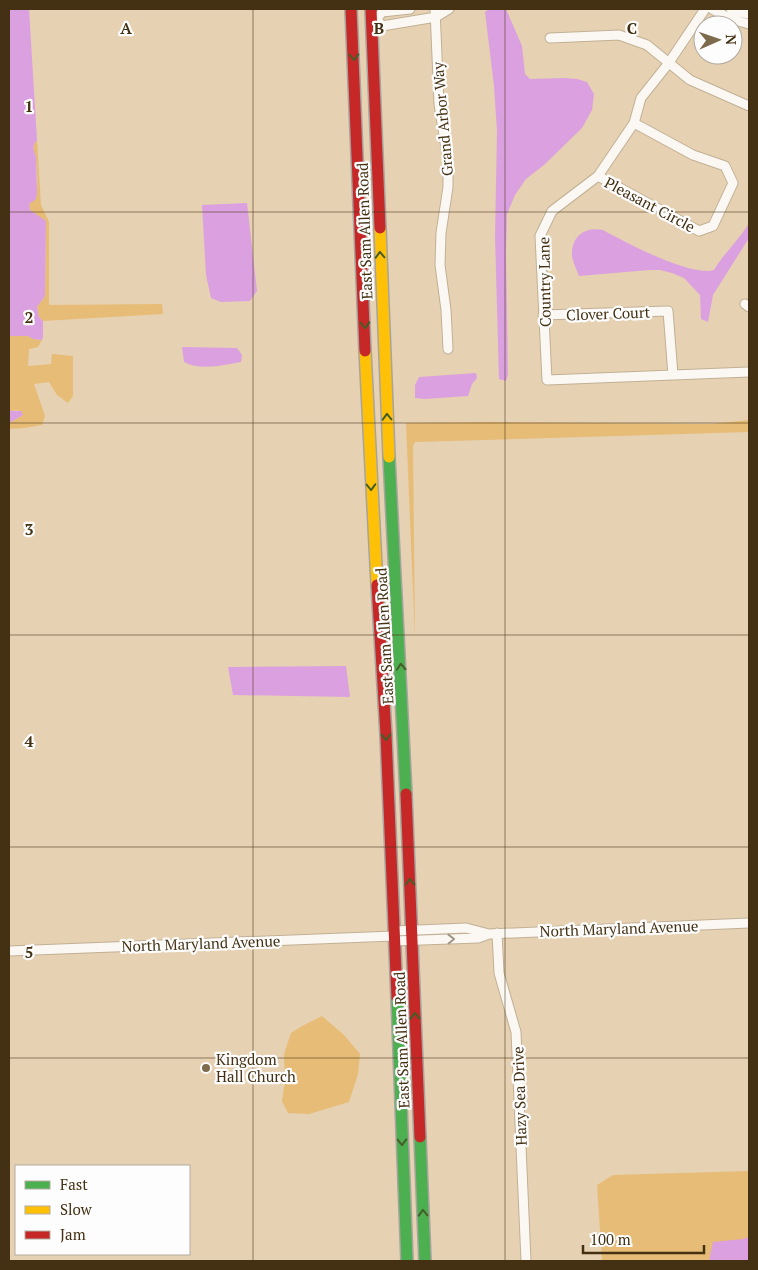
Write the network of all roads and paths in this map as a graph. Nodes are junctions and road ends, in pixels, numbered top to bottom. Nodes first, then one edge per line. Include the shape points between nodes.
1 (409, 9) edge
2 (450, 9) edge
3 (705, 9) edge
4 (712, 9) edge
5 (731, 9) edge
6 (435, 13) edge
7 (749, 14) edge
8 (352, 15) edge
9 (373, 16) edge
10 (411, 21) junction
11 (749, 24) edge
12 (550, 38) dead end
13 (668, 64) junction
14 (749, 106) edge
15 (634, 123) junction
16 (598, 176) junction
17 (543, 315) junction
18 (448, 349) dead end
19 (749, 372) edge
20 (673, 375) junction
21 (749, 923) edge
22 (493, 934) junction
23 (412, 935) junction
24 (394, 936) junction
25 (9, 951) edge
26 (407, 1261) edge
27 (425, 1261) edge
28 (526, 1261) edge

1 - 9 street
1 - 10 street
2 - 6 street
3 - 13 street, Country Lane
4 - 11 street
5 - 7 street
6 - 10 street
6 - 18 street, Grand Arbor Way via 439,104 448,161 440,265
8 - 9 street
8 -> 24 main road, East Sam Allen Road via 372,511
9 - 10 street via 382,26
23 -> 9 main road, East Sam Allen Road via 390,490
12 - 13 street via 619,35 647,44
13 - 14 street via 690,80
13 - 15 street, Country Lane via 641,98
15 - 16 street, Country Lane
15 - 16 street, Pleasant Circle via 693,155 725,166 733,183 714,226 699,231
16 - 17 street, Country Lane via 552,211 540,236
17 - 20 street, Clover Court via 668,311
17 - 20 street, Country Lane via 547,380
19 - 20 street, Country Lane
21 - 22 street, North Maryland Avenue
22 - 23 street, North Maryland Avenue via 466,928
22 - 28 street, Hazy Sea Drive via 499,974 516,1032
23 - 24 street, North Maryland Avenue
27 -> 23 main road, East Sam Allen Road
24 - 25 street, North Maryland Avenue
24 -> 26 main road, East Sam Allen Road

